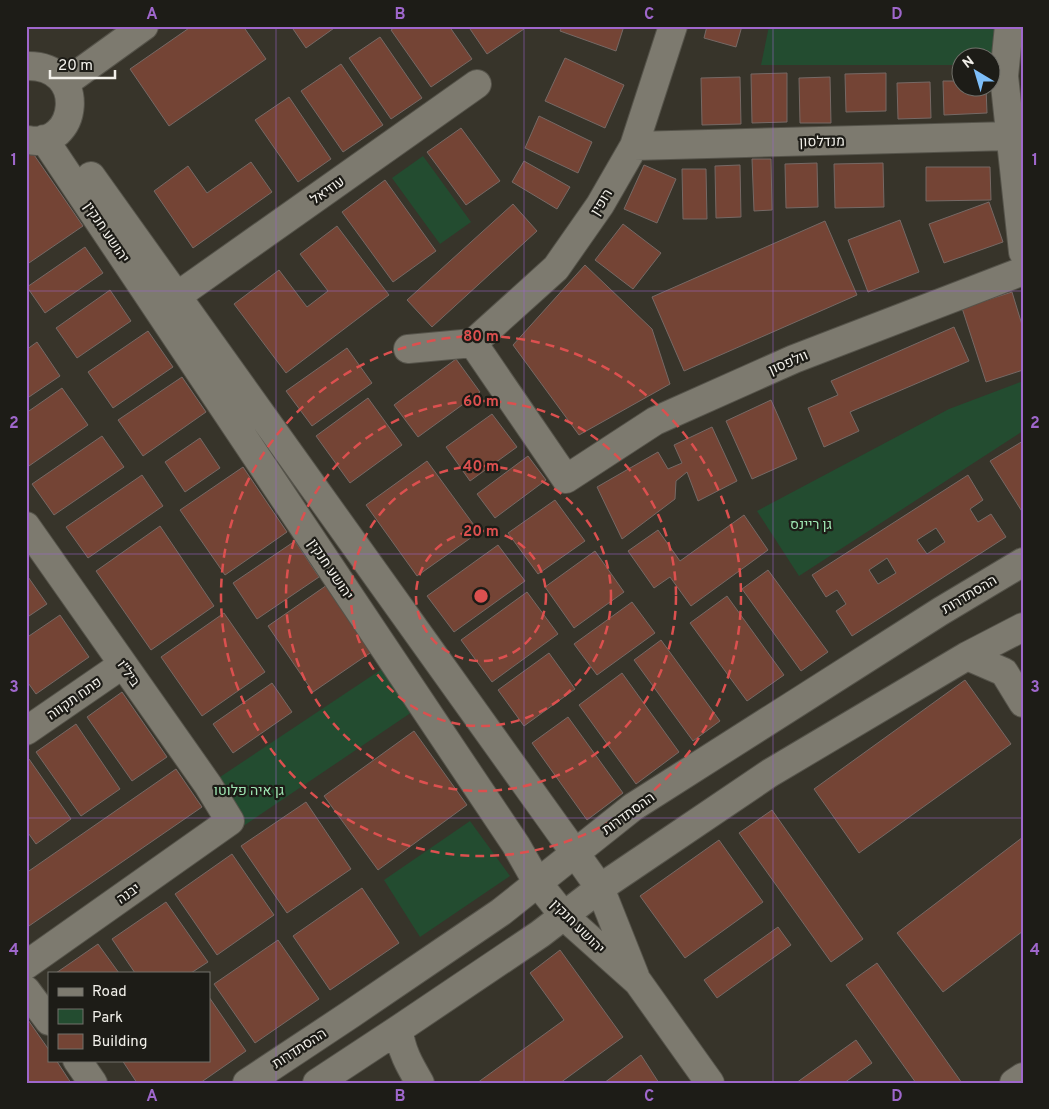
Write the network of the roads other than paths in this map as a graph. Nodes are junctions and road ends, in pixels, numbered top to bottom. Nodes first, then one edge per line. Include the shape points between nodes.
1 (144, 26) edge
2 (673, 26) edge
3 (1009, 26) edge
4 (26, 66) edge
5 (65, 83) junction
6 (477, 84) dead end
7 (43, 136) edge
8 (1011, 136) junction
9 (634, 146) junction
10 (1023, 252) edge
11 (1023, 271) edge
12 (177, 296) junction
13 (472, 343) junction
14 (408, 349) dead end
15 (26, 526) edge
16 (1023, 562) edge
17 (1019, 628) edge
18 (967, 656) junction
19 (122, 665) junction
20 (1004, 672) junction
21 (1023, 703) edge
22 (26, 731) edge
23 (230, 821) joint
24 (516, 845) junction
25 (575, 853) junction
26 (537, 882) junction
27 (600, 888) junction
28 (500, 912) junction
29 (564, 916) junction
30 (26, 965) edge
31 (638, 982) junction
32 (26, 990) edge
33 (48, 1021) edge
34 (399, 1029) junction
35 (359, 1056) junction
36 (78, 1062) edge
37 (415, 1074) edge
38 (1023, 1077) edge
39 (93, 1083) edge
40 (247, 1083) edge
41 (317, 1083) edge
42 (710, 1083) edge
43 (1014, 1083) edge

1 - 5 street
2 - 9 street, רופין
3 - 8 street via 1004,76
4 - 5 street via 48,69
5 - 7 street via 71,103 65,123
6 - 12 street, עוזיאל
7 - 12 street, יהושע חנקין
7 - 24 street, יהושע חנקין
8 - 9 street, מנדלסון
8 - 10 street
9 - 13 street, רופין via 600,205 556,268
11 - 13 street, וולפסון via 794,359 655,421 566,479
12 - 25 street, יהושע חנקין
13 - 14 street
15 - 19 street, ביל"ו
16 - 25 street, ההסתדרות via 633,807
17 - 18 street
17 - 20 street
18 - 20 street
18 - 27 street via 770,772
19 - 22 street, פתח תקווה
19 - 23 street, ביל"ו
20 - 21 street
23 - 30 street, יבנה
24 - 26 street, יהושע חנקין
24 - 28 street via 519,882
25 - 26 street, ההסתדרות
25 - 27 street, יהושע חנקין
26 - 28 street, ההסתדרות
26 - 29 street, יהושע חנקין
27 - 29 street
27 - 31 street, יהושע חנקין
28 - 40 street, ההסתדרות
29 - 31 street, יהושע חנקין
29 - 34 street
31 - 42 street, יהושע חנקין
32 - 33 street
34 - 35 street
34 - 37 street via 399,1039
35 - 37 street via 391,1057
35 - 41 street
36 - 39 street
38 - 43 street

